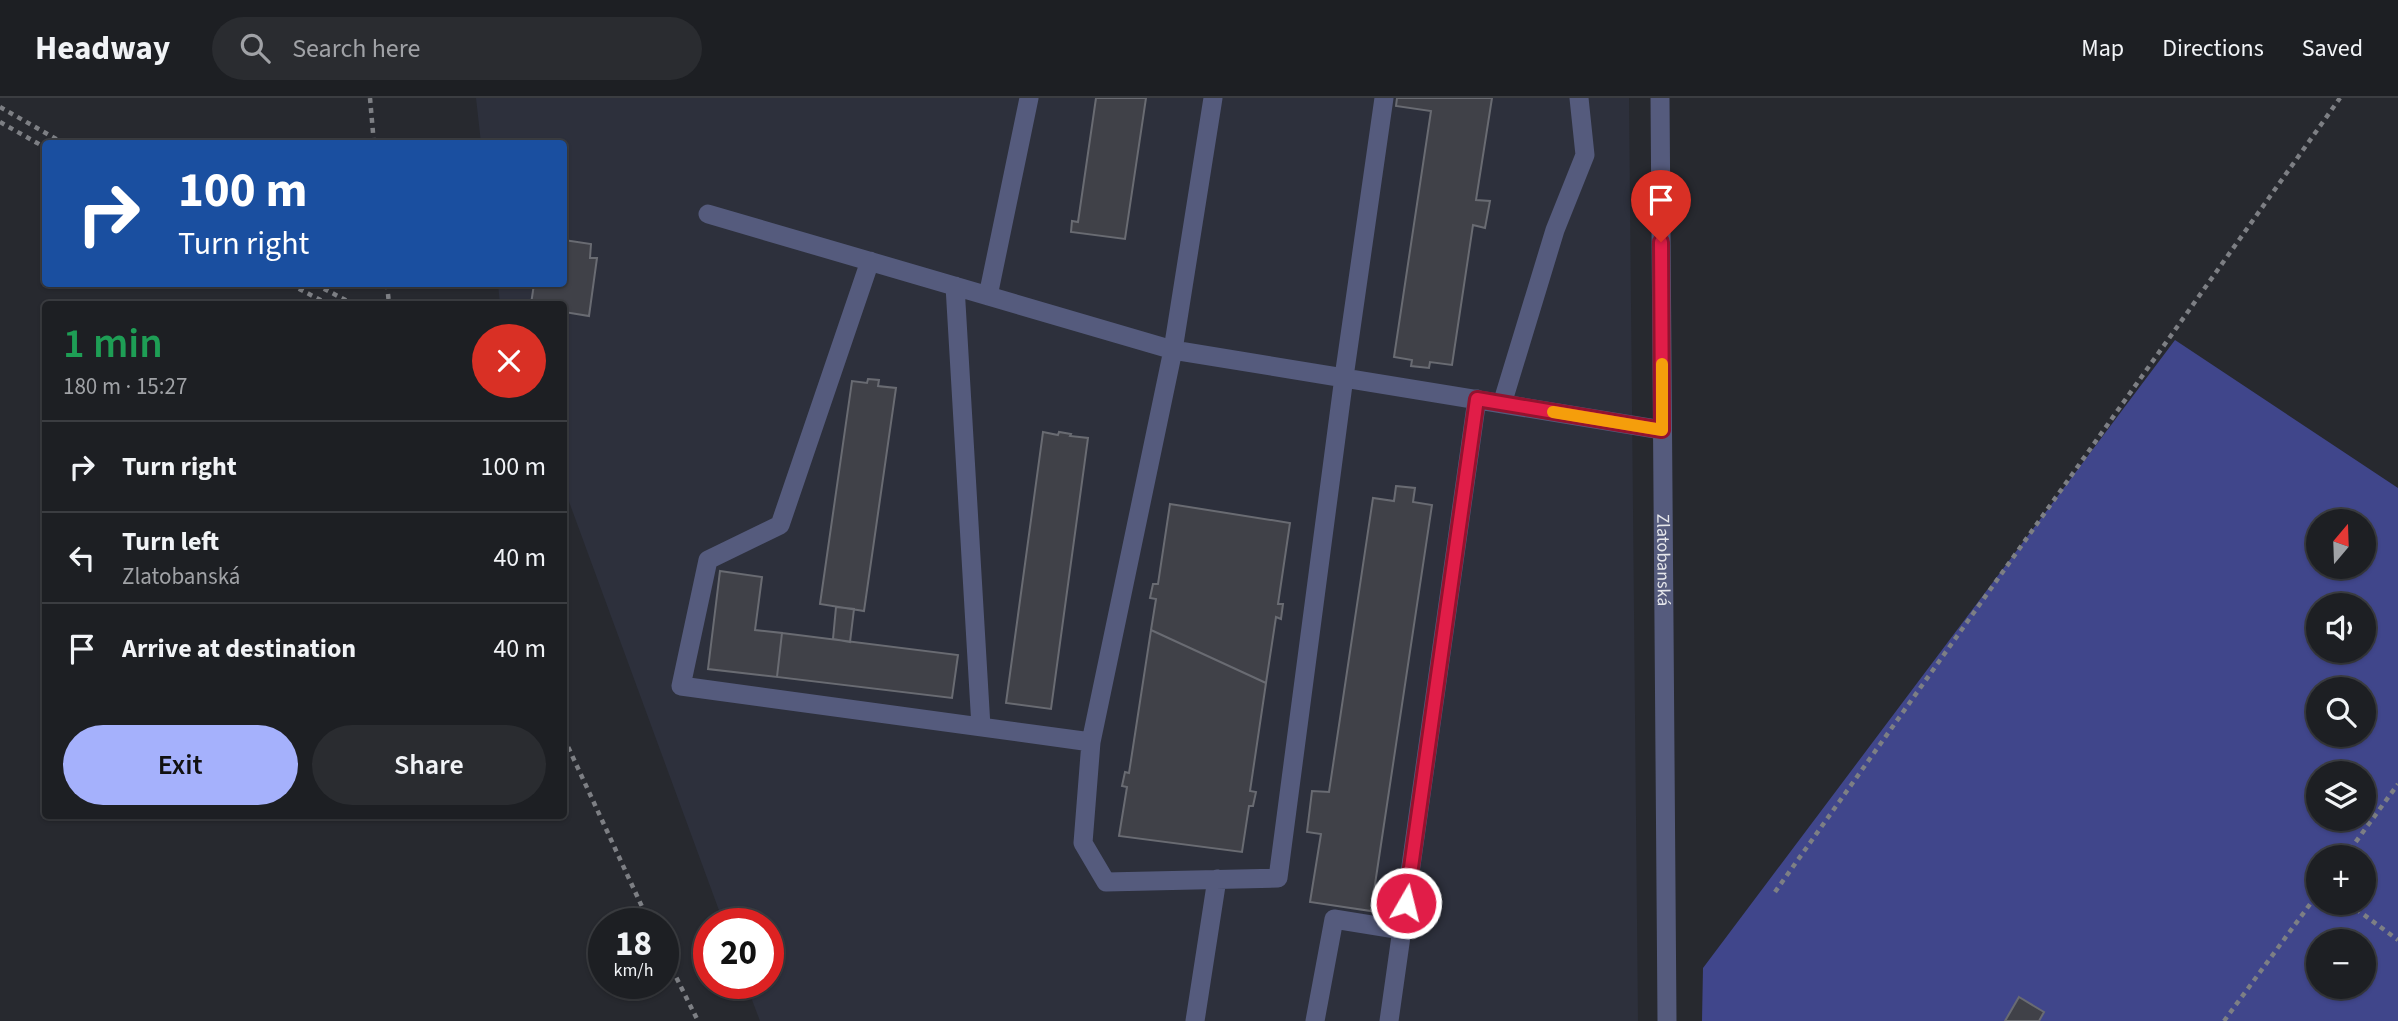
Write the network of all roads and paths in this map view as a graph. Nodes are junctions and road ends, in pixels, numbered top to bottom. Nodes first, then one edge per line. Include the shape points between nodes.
1 (370, 98) edge
2 (1029, 98) edge
3 (1213, 98) edge
4 (1384, 98) edge
5 (1579, 98) edge
6 (1660, 98) edge
7 (2340, 98) edge
8 (0, 107) edge
9 (0, 122) edge
10 (58, 140) edge
11 (374, 140) edge
12 (42, 146) edge
13 (709, 214) dead end
14 (870, 261) junction
15 (955, 286) junction
16 (296, 287) edge
17 (322, 287) edge
18 (988, 296) junction
19 (322, 301) edge
20 (347, 301) edge
21 (1172, 350) junction
22 (1344, 377) junction
23 (1477, 399) junction
24 (1503, 404) junction
25 (1662, 430) junction
26 (981, 727) junction
27 (1091, 742) junction
28 (567, 744) edge
29 (2398, 784) edge
30 (2353, 845) edge
31 (1217, 879) junction
32 (1775, 892) dead end
33 (643, 908) edge
34 (2306, 910) edge
35 (2364, 915) edge
36 (1402, 930) junction
37 (2398, 940) edge
38 (679, 983) edge
39 (698, 1021) edge
40 (1195, 1021) edge
41 (1315, 1021) edge
42 (1389, 1021) edge
43 (1667, 1021) edge
44 (2224, 1021) edge

1 - 11 path
2 - 18 street
3 - 21 street
4 - 22 street
5 - 24 street via 1585,155 1555,230
6 - 25 street, Zlatobanská
7 - 32 path
8 - 10 path
9 - 12 path
13 - 14 street
14 - 15 street
14 - 26 street via 780,525 708,560 681,686
15 - 18 street
15 - 26 street
16 - 19 path
17 - 20 path
18 - 21 street
21 - 22 street
21 - 27 street
22 - 23 street
22 - 31 street via 1278,878
23 - 24 street
23 - 36 street
24 - 25 street
25 - 43 street, Zlatobanská
26 - 27 street
27 - 31 street via 1083,843 1107,882
28 - 33 path
29 - 30 path
31 - 40 street
34 - 44 path
35 - 37 path
36 - 41 street via 1334,919
36 - 42 street
38 - 39 path

